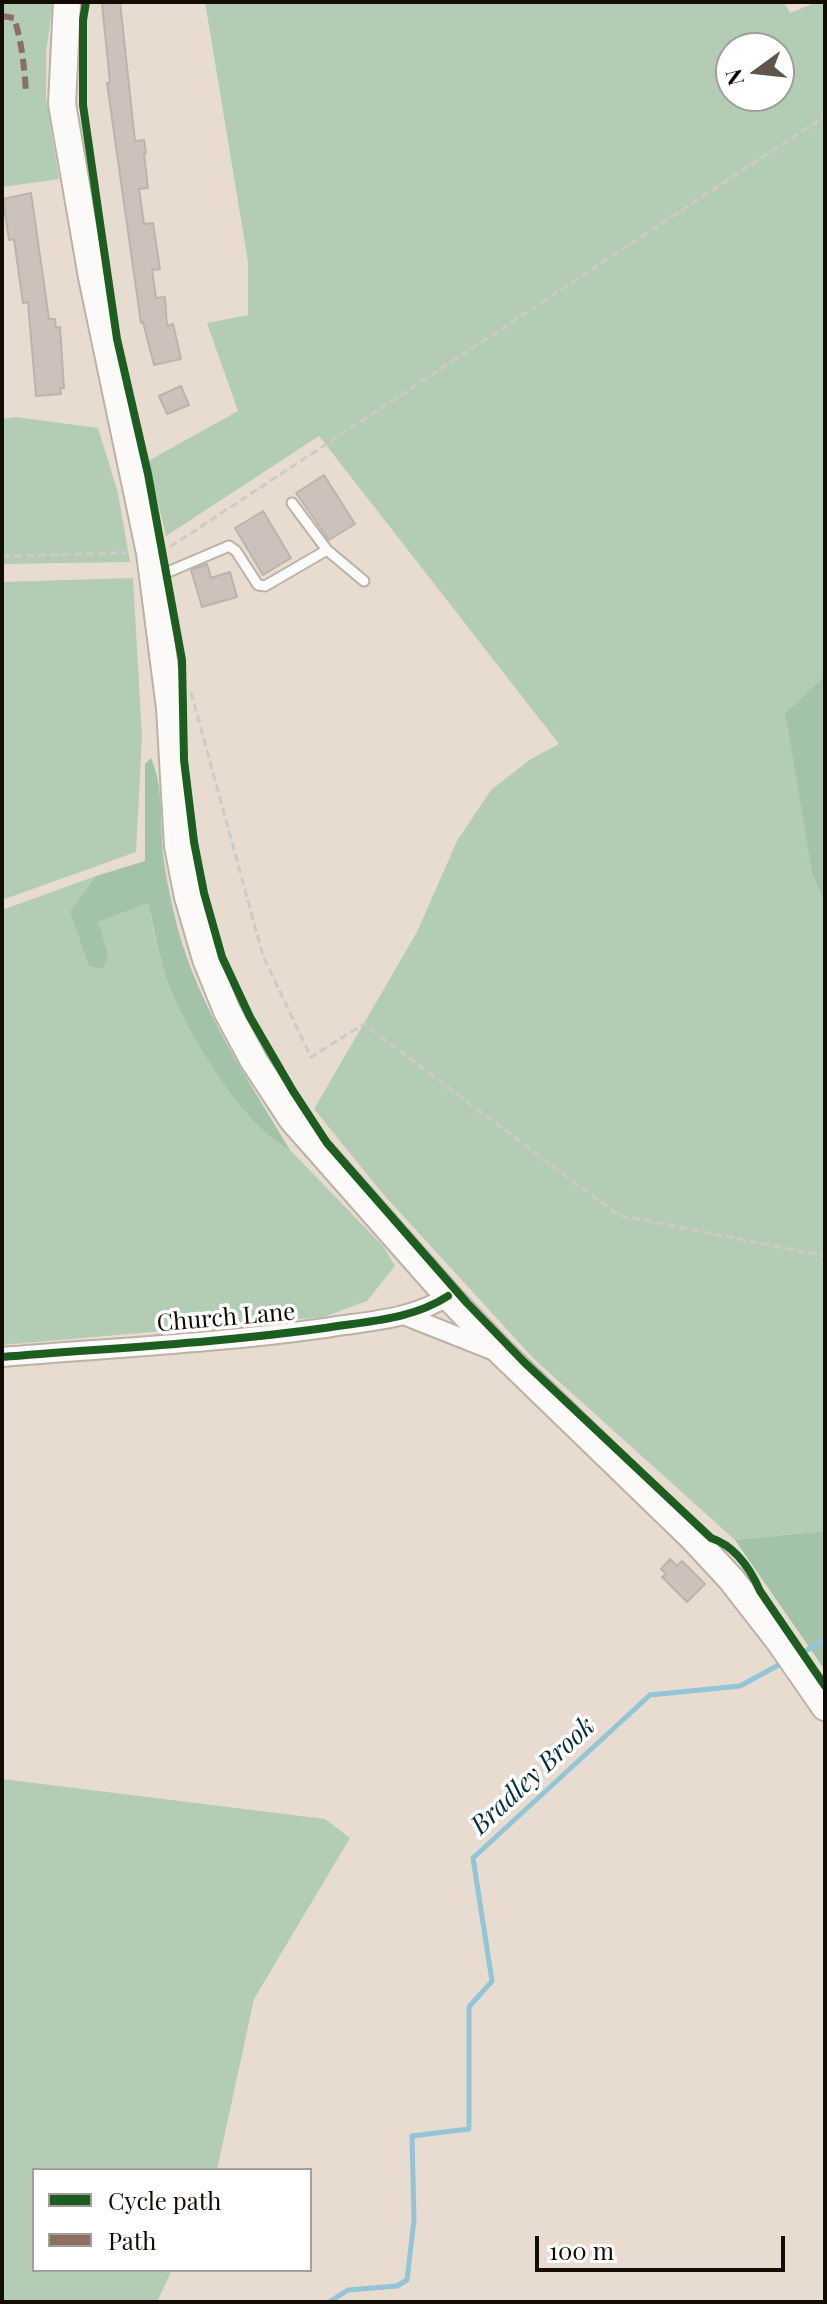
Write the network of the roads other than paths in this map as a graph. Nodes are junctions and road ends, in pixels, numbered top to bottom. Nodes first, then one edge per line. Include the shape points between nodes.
1 (67, 2) edge
2 (292, 503) dead end
3 (327, 550) junction
4 (152, 565) junction
5 (364, 581) dead end
6 (448, 1296) junction
7 (406, 1316) junction
8 (503, 1354) junction
9 (2, 1357) edge
10 (825, 1707) edge

1 - 4 main road via 62,104
2 - 3 lane
3 - 4 lane via 265,586 258,585 229,546
3 - 5 lane
4 - 6 main road via 170,708 178,846 206,959 227,1011 292,1119
6 - 7 street, Church Lane
6 - 8 main road
7 - 8 street, Church Lane
7 - 9 street, Church Lane via 278,1334
8 - 10 main road via 731,1579

